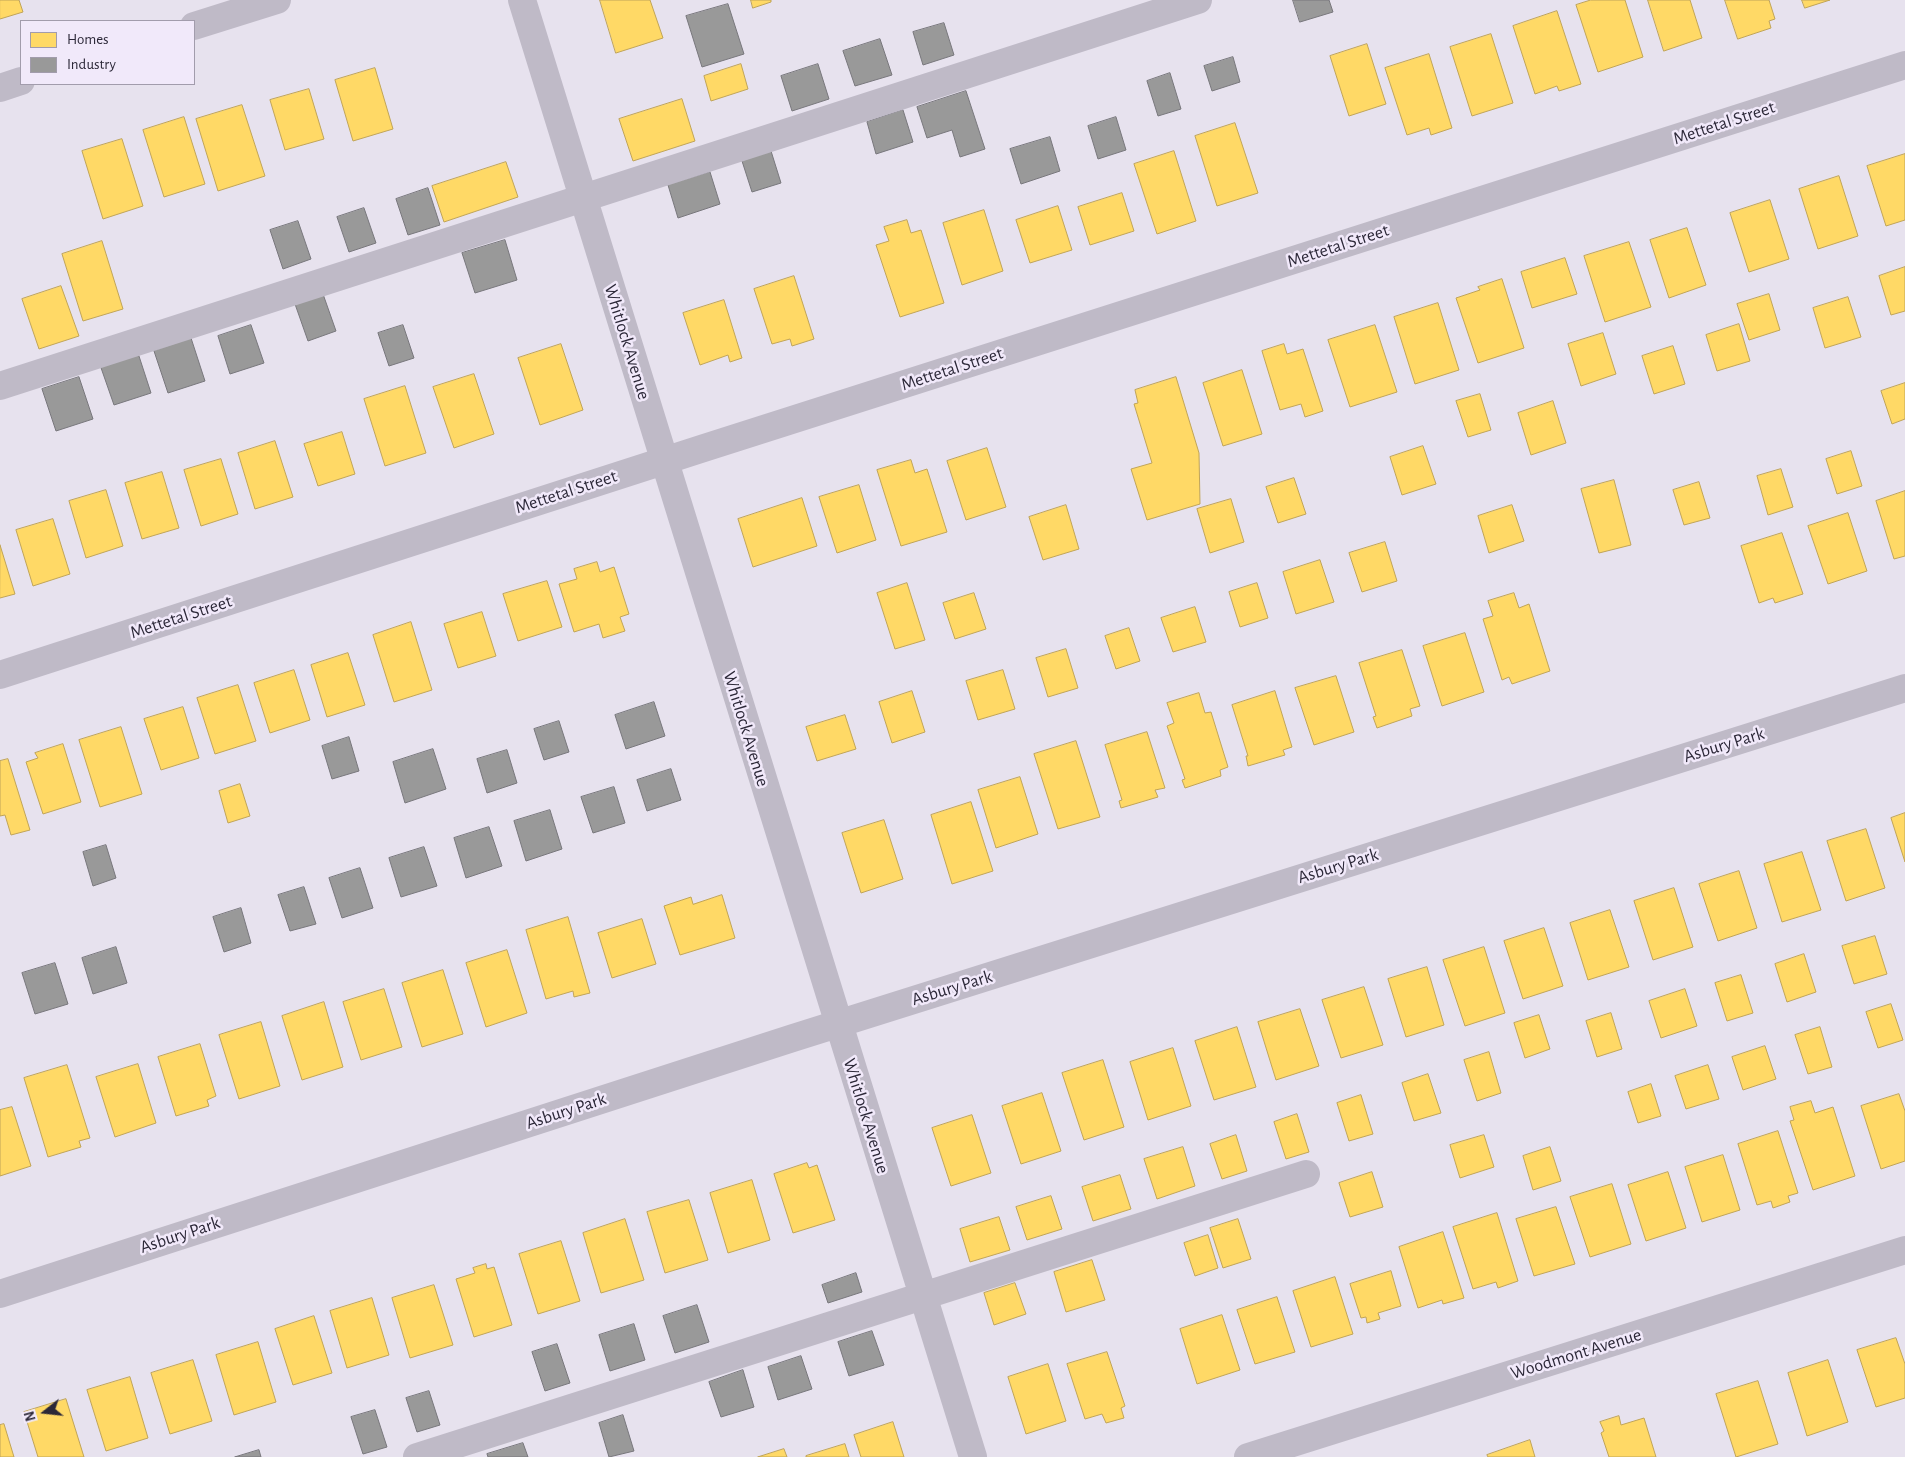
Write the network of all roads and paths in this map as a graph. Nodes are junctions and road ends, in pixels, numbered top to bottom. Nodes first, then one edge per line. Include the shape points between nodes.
1 (277, 0) edge
2 (522, 0) edge
3 (1198, 0) edge
4 (195, 26) edge
5 (1905, 65) edge
6 (20, 81) edge
7 (0, 88) edge
8 (582, 198) junction
9 (0, 386) edge
10 (663, 461) junction
11 (0, 675) edge
12 (1905, 688) edge
13 (839, 1024) junction
14 (1306, 1174) dead end
15 (1905, 1250) edge
16 (0, 1294) edge
17 (922, 1296) junction
18 (417, 1457) edge
19 (973, 1457) edge
20 (1248, 1457) edge

1 - 4 street
2 - 8 street, Whitlock Avenue
3 - 8 street
5 - 10 street, Mettetal Street
6 - 7 street
8 - 9 street
8 - 10 street, Whitlock Avenue
10 - 11 street, Mettetal Street
10 - 13 street, Whitlock Avenue
12 - 13 street, Asbury Park
13 - 16 street, Asbury Park
13 - 17 street, Whitlock Avenue
14 - 17 street
15 - 20 street, Woodmont Avenue
17 - 18 street
17 - 19 street, Whitlock Avenue

